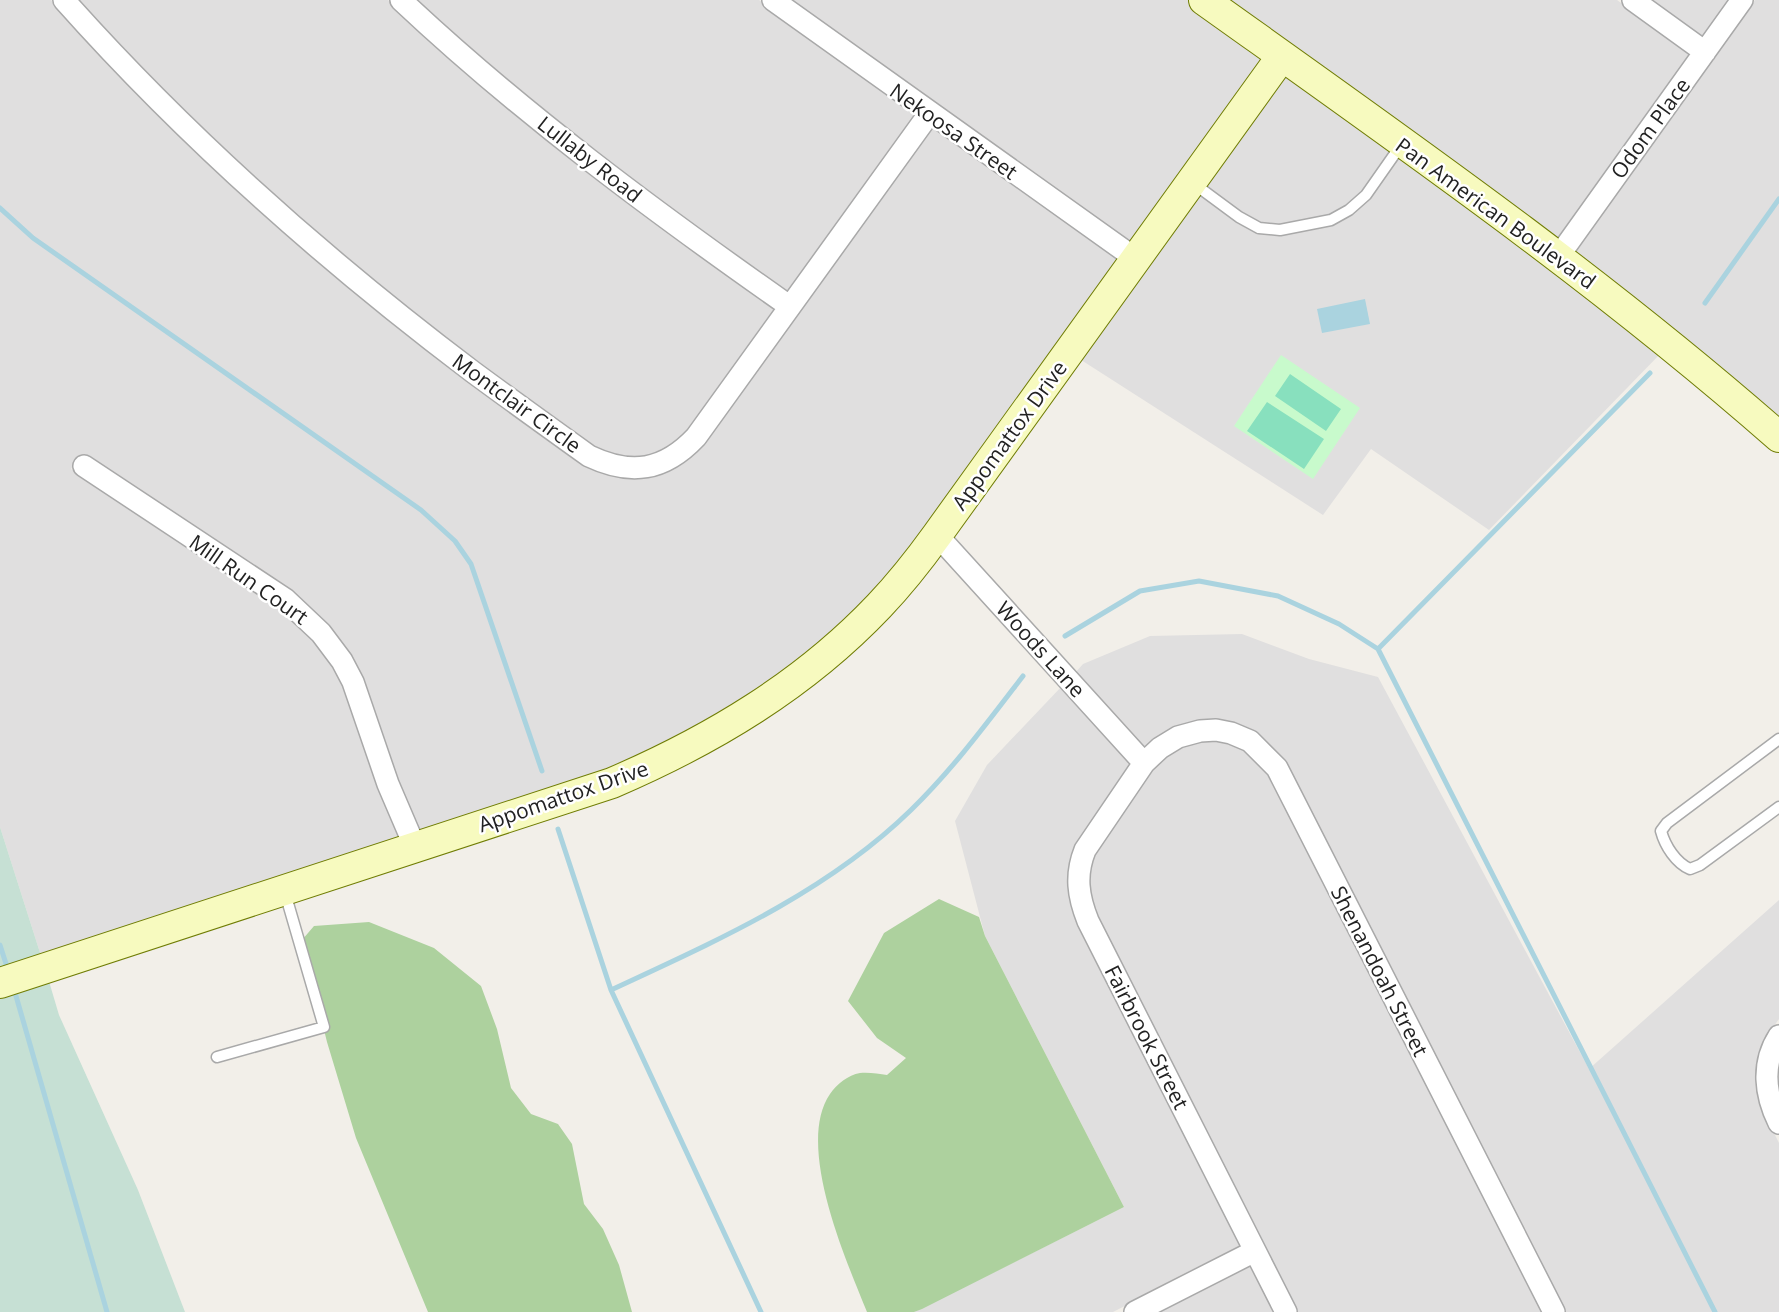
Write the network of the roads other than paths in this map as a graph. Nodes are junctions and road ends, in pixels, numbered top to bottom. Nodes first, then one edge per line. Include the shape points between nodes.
1 (64, 0) edge
2 (401, 0) edge
3 (773, 0) edge
4 (1205, 0) edge
5 (1633, 0) edge
6 (1742, 0) edge
7 (1705, 52) junction
8 (1282, 56) junction
9 (929, 114) junction
10 (1402, 143) junction
11 (1191, 182) junction
12 (1558, 257) junction
13 (1136, 259) junction
14 (789, 306) junction
15 (1779, 437) edge
16 (84, 466) dead end
17 (937, 536) junction
18 (1779, 739) edge
19 (1144, 763) junction
20 (1779, 807) edge
21 (415, 847) junction
22 (284, 890) junction
23 (0, 984) edge
24 (1779, 1036) edge
25 (217, 1057) dead end
26 (1779, 1123) edge
27 (1255, 1251) junction
28 (1135, 1312) edge
29 (1286, 1312) edge
30 (1554, 1312) edge

1 - 14 street, Montclair Circle via 187,128 292,225 473,372 605,464 647,467 685,449
2 - 14 street, Lullaby Road via 526,110
3 - 9 street, Nekoosa Street
4 - 8 street, Pan American Boulevard
5 - 7 street
6 - 7 street, Odom Place
7 - 12 street, Odom Place
8 - 10 street, Pan American Boulevard
8 - 11 street, Appomattox Drive
9 - 13 street, Nekoosa Street
9 - 14 street, Montclair Circle
10 - 11 lane via 1366,195 1349,211 1331,220 1280,230 1259,228
10 - 12 street, Pan American Boulevard
11 - 13 street, Appomattox Drive
12 - 15 street, Pan American Boulevard
13 - 17 street, Appomattox Drive
16 - 21 street, Mill Run Court via 285,599 321,633 353,682
17 - 19 street, Woods Lane
17 - 21 street, Appomattox Drive via 843,642 785,689 722,729 612,783
18 - 20 lane via 1667,823 1661,831 1663,840 1681,865 1690,869
19 - 27 street, Fairbrook Street via 1085,850 1077,877 1082,905
19 - 30 street, Shenandoah Street via 1178,737 1216,730 1250,741 1277,768
21 - 22 street, Appomattox Drive
22 - 23 street, Appomattox Drive
22 - 25 lane via 324,1027
24 - 26 street via 1766,1076 1771,1108
27 - 28 street
27 - 29 street, Fairbrook Street

